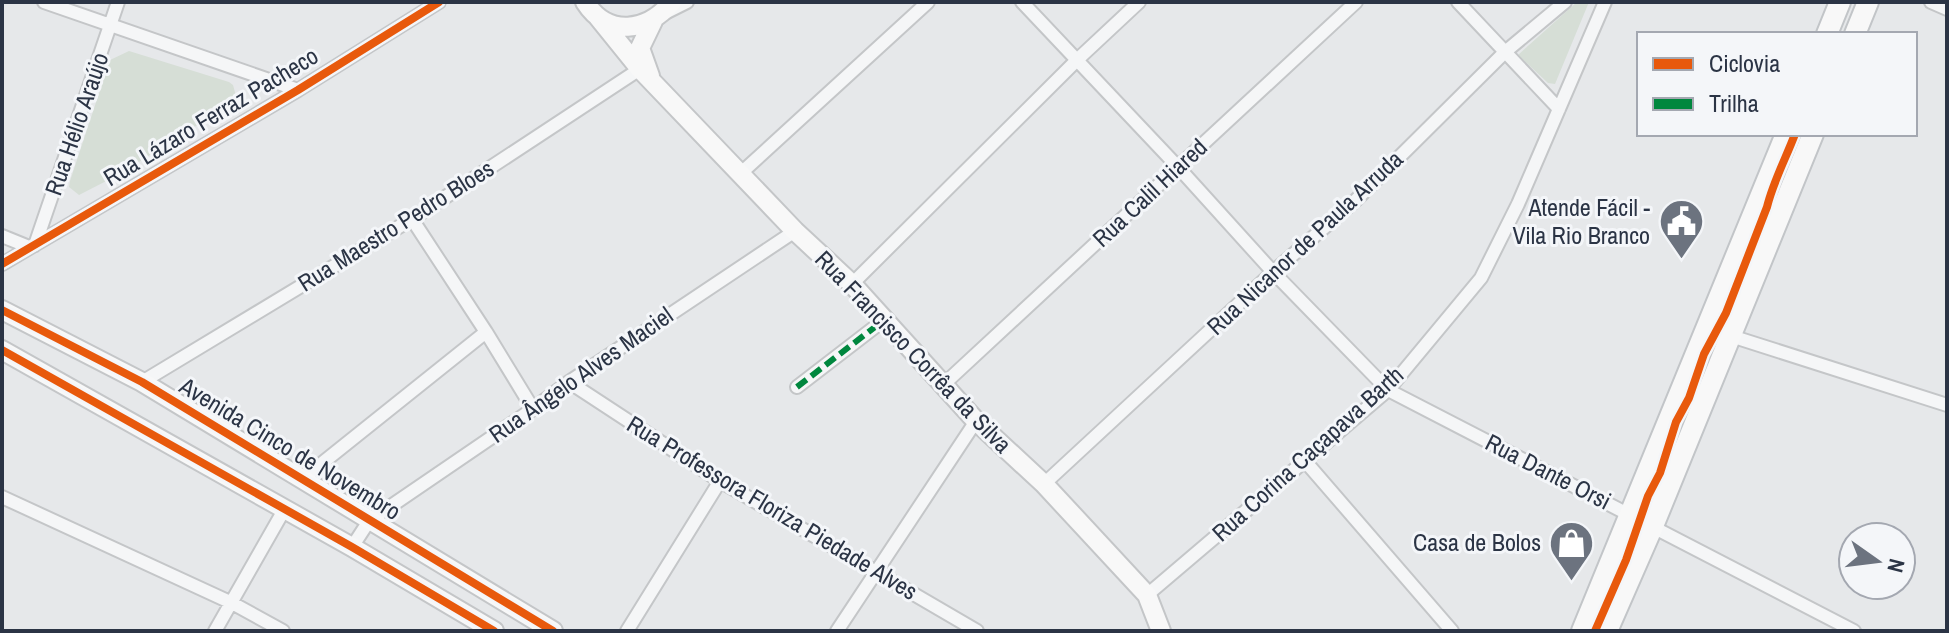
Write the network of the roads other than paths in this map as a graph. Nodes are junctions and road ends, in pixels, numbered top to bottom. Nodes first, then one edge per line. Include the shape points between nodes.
1 (44, 2) edge
2 (118, 2) edge
3 (439, 2) edge
4 (687, 2) edge
5 (928, 2) edge
6 (1022, 2) edge
7 (1139, 2) edge
8 (1356, 2) edge
9 (1458, 2) edge
10 (1565, 2) edge
11 (1605, 2) edge
12 (1840, 2) edge
13 (1868, 2) edge
14 (1931, 2) edge
15 (588, 7) edge
16 (1947, 9) edge
17 (662, 13) edge
18 (110, 27) junction
19 (1828, 32) edge
20 (1856, 32) edge
21 (1505, 52) junction
22 (1078, 59) junction
23 (646, 72) junction
24 (298, 90) junction
25 (1559, 109) junction
26 (1785, 136) edge
27 (1812, 136) edge
28 (1178, 167) junction
29 (740, 174) junction
30 (412, 219) junction
31 (795, 231) junction
32 (2, 236) edge
33 (32, 246) junction
34 (2, 264) edge
35 (1273, 272) junction
36 (852, 284) junction
37 (2, 310) edge
38 (884, 320) junction
39 (486, 332) junction
40 (1731, 336) junction
41 (2, 350) edge
42 (142, 382) junction
43 (569, 382) junction
44 (944, 384) junction
45 (797, 387) dead end
46 (1388, 390) junction
47 (1947, 405) edge
48 (533, 409) junction
49 (976, 421) junction
50 (1305, 461) junction
51 (301, 480) junction
52 (720, 481) junction
53 (1044, 484) junction
54 (2, 497) edge
55 (284, 510) junction
56 (1630, 514) junction
57 (369, 521) junction
58 (1653, 526) junction
59 (352, 547) junction
60 (874, 572) junction
61 (1147, 595) junction
62 (232, 603) junction
63 (215, 631) edge
64 (283, 631) edge
65 (494, 631) edge
66 (553, 631) edge
67 (627, 631) edge
68 (837, 631) edge
69 (977, 631) edge
70 (1161, 631) edge
71 (1452, 631) edge
72 (1582, 631) edge
73 (1607, 631) edge
74 (1854, 631) edge

1 - 18 street
2 - 18 street, Rua Hélio Araújo
3 - 24 street, Rua Lázaro Ferraz Pacheco
4 - 17 street
5 - 29 street
6 - 22 street, Rua Dante Orsi
7 - 22 street
8 - 28 street, Rua Calil Hiared
9 - 21 street
10 - 21 street, Rua Nicanor de Paula Arruda
11 - 25 street, Rua Corina Caçapava Barth
12 - 19 main road
13 - 20 main road
14 - 16 street
15 - 17 main road via 619,26 642,25
15 - 23 main road, Rua Francisco Corrêa da Silva
17 - 23 main road via 640,48
18 - 24 street
18 - 33 street, Rua Hélio Araújo
21 - 25 street
21 - 35 street, Rua Nicanor de Paula Arruda via 1356,200
22 - 28 street, Rua Dante Orsi
22 - 36 street
23 - 29 main road, Rua Francisco Corrêa da Silva
23 - 30 street, Rua Maestro Pedro Bloes
24 - 33 street, Rua Lázaro Ferraz Pacheco
25 - 46 street, Rua Corina Caçapava Barth via 1481,278
26 - 56 main road
27 - 40 main road
28 - 35 street, Rua Dante Orsi
28 - 44 street, Rua Calil Hiared
29 - 31 main road, Rua Francisco Corrêa da Silva
30 - 39 street
30 - 42 street, Rua Maestro Pedro Bloes
31 - 36 main road, Rua Francisco Corrêa da Silva
31 - 43 street, Rua Ângelo Alves Maciel
32 - 33 street
33 - 34 street, Rua Lázaro Ferraz Pacheco
35 - 46 street, Rua Dante Orsi
35 - 53 street, Rua Nicanor de Paula Arruda
36 - 38 main road, Rua Francisco Corrêa da Silva
37 - 42 main road, Avenida Cinco de Novembro
38 - 44 main road, Rua Francisco Corrêa da Silva
38 - 45 street
39 - 48 street
39 - 51 street
40 - 47 street
40 - 58 main road
41 - 55 main road
42 - 51 main road, Avenida Cinco de Novembro
43 - 48 street, Rua Ângelo Alves Maciel
43 - 52 street, Rua Professora Floriza Piedade Alves
44 - 49 main road, Rua Francisco Corrêa da Silva
46 - 50 street, Rua Corina Caçapava Barth
46 - 56 street, Rua Dante Orsi
48 - 57 street, Rua Ângelo Alves Maciel
49 - 53 main road, Rua Francisco Corrêa da Silva
49 - 60 street
50 - 61 street, Rua Corina Caçapava Barth
50 - 71 street
51 - 57 main road, Avenida Cinco de Novembro
52 - 60 street, Rua Professora Floriza Piedade Alves
52 - 67 street
53 - 61 main road, Rua Francisco Corrêa da Silva
54 - 62 street
55 - 59 main road
55 - 62 street
56 - 58 street, Rua Dante Orsi
56 - 72 main road
57 - 59 street
57 - 66 main road, Avenida Cinco de Novembro
58 - 73 main road
58 - 74 street, Rua Dante Orsi
59 - 65 main road
60 - 68 street
60 - 69 street, Rua Professora Floriza Piedade Alves
61 - 70 main road, Rua Francisco Corrêa da Silva
62 - 63 street
62 - 64 street

